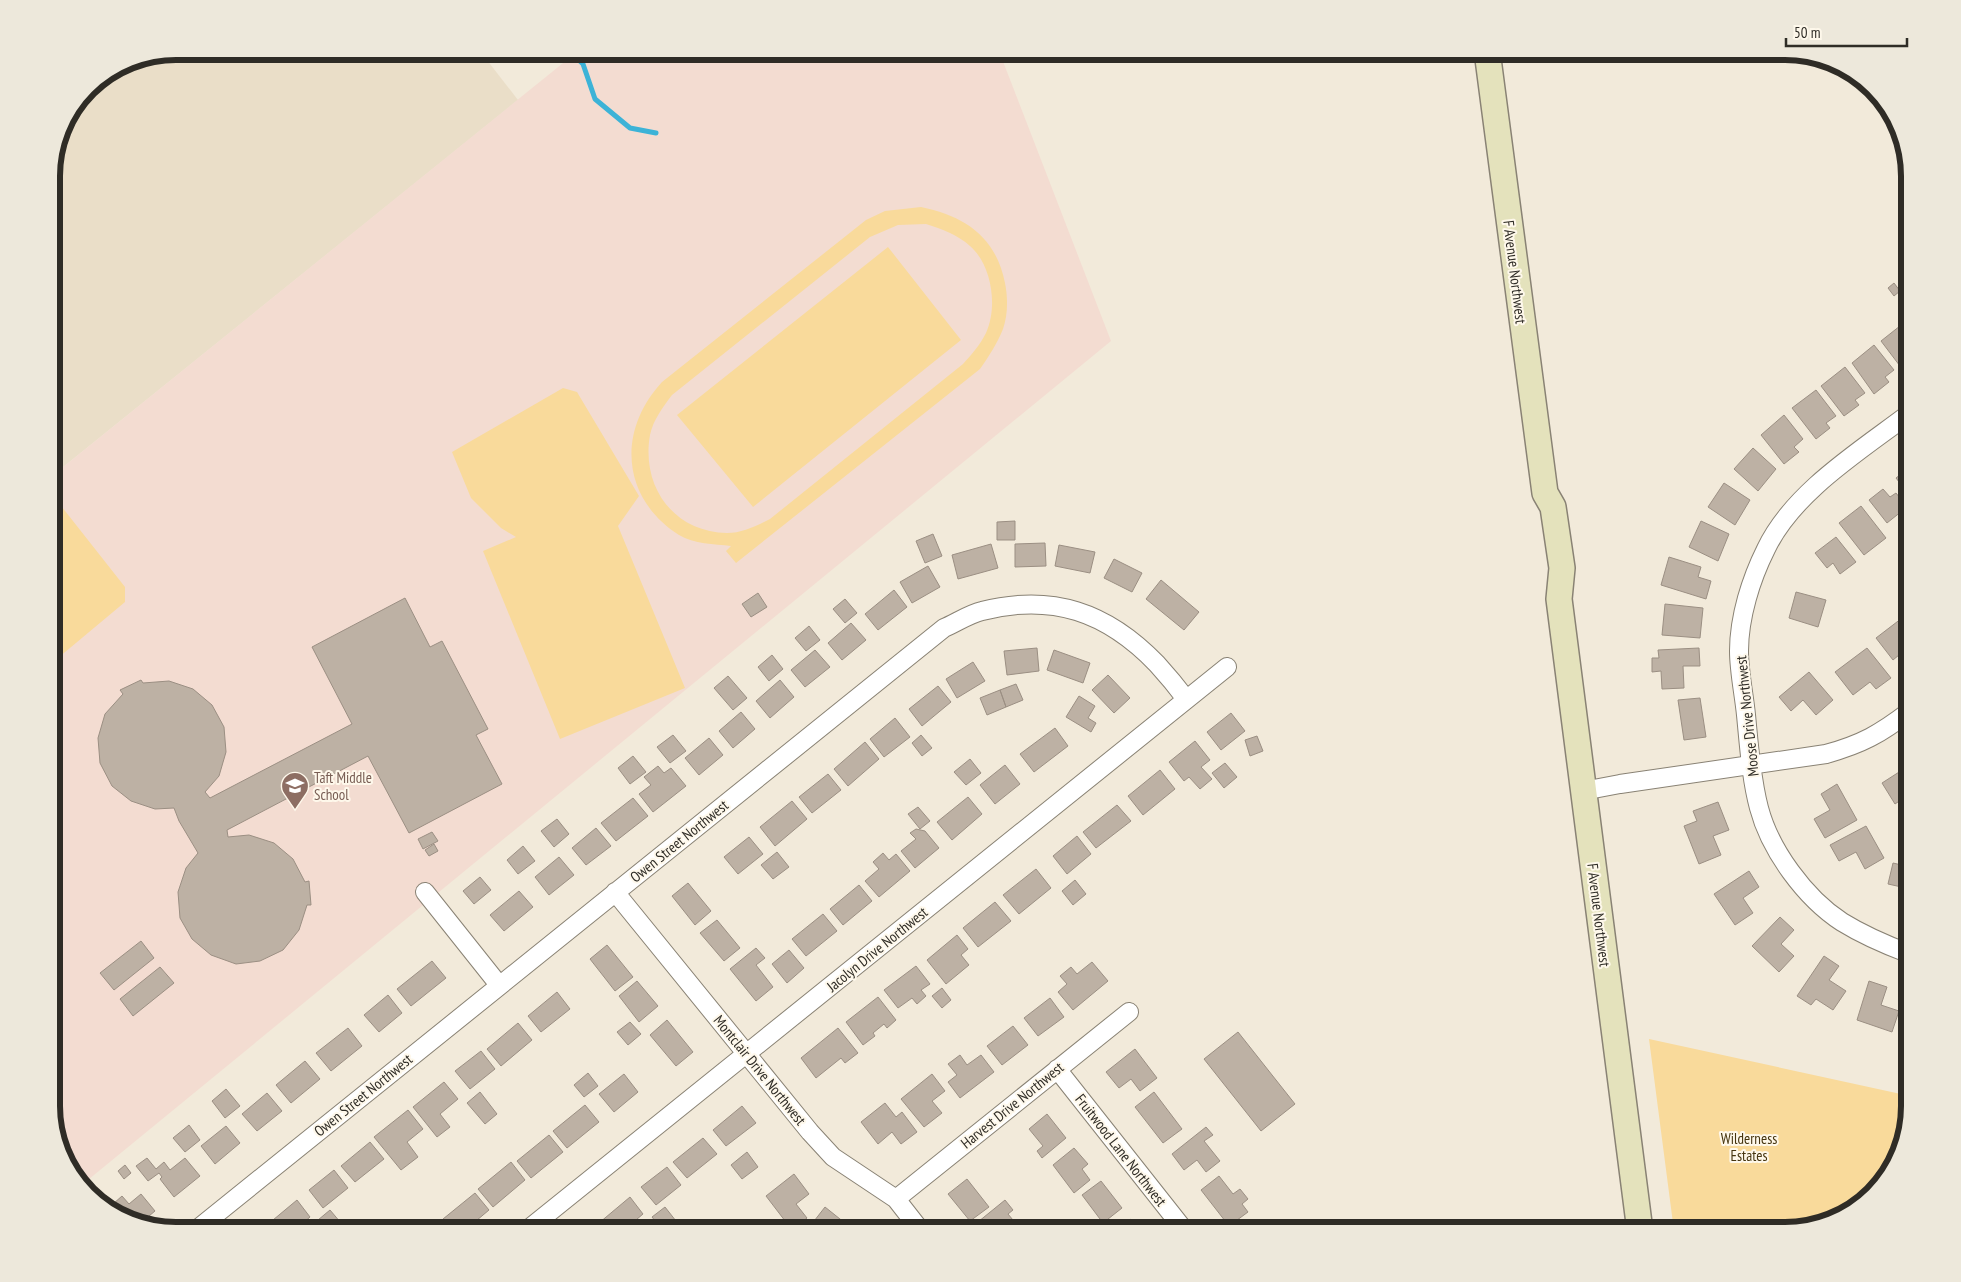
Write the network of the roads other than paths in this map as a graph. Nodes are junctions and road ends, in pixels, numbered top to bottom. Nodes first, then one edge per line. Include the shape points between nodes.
1 (1488, 60) edge
2 (1901, 420) edge
3 (1227, 667) dead end
4 (1186, 699) junction
5 (1901, 718) edge
6 (1751, 764) junction
7 (1583, 791) junction
8 (425, 892) dead end
9 (615, 892) junction
10 (1901, 951) edge
11 (499, 985) junction
12 (1129, 1012) dead end
13 (747, 1054) junction
14 (1057, 1069) junction
15 (896, 1199) junction
16 (205, 1222) edge
17 (537, 1222) edge
18 (914, 1222) edge
19 (1178, 1222) edge
20 (1639, 1222) edge

1 - 7 main road, F Avenue Northwest via 1544,493 1553,507 1562,568 1559,599
2 - 6 street, Moose Drive Northwest via 1808,492 1783,520 1766,548 1751,585 1739,650
3 - 4 street, Jacolyn Drive Northwest
4 - 9 street, Owen Street Northwest via 1157,664 1129,638 1091,615 1053,605 981,611 944,628
4 - 13 street, Jacolyn Drive Northwest
5 - 6 street via 1855,746 1826,754
6 - 7 street
6 - 10 street, Moose Drive Northwest via 1759,808 1772,843 1790,872 1841,921
7 - 20 main road, F Avenue Northwest
8 - 11 street
9 - 11 street, Owen Street Northwest
9 - 13 street, Montclair Drive Northwest
11 - 16 street, Owen Street Northwest
12 - 14 street, Harvest Drive Northwest
13 - 15 street, Montclair Drive Northwest via 833,1157
13 - 17 street, Jacolyn Drive Northwest
14 - 15 street, Harvest Drive Northwest
14 - 19 street, Fruitwood Lane Northwest
15 - 18 street, Montclair Drive Northwest

